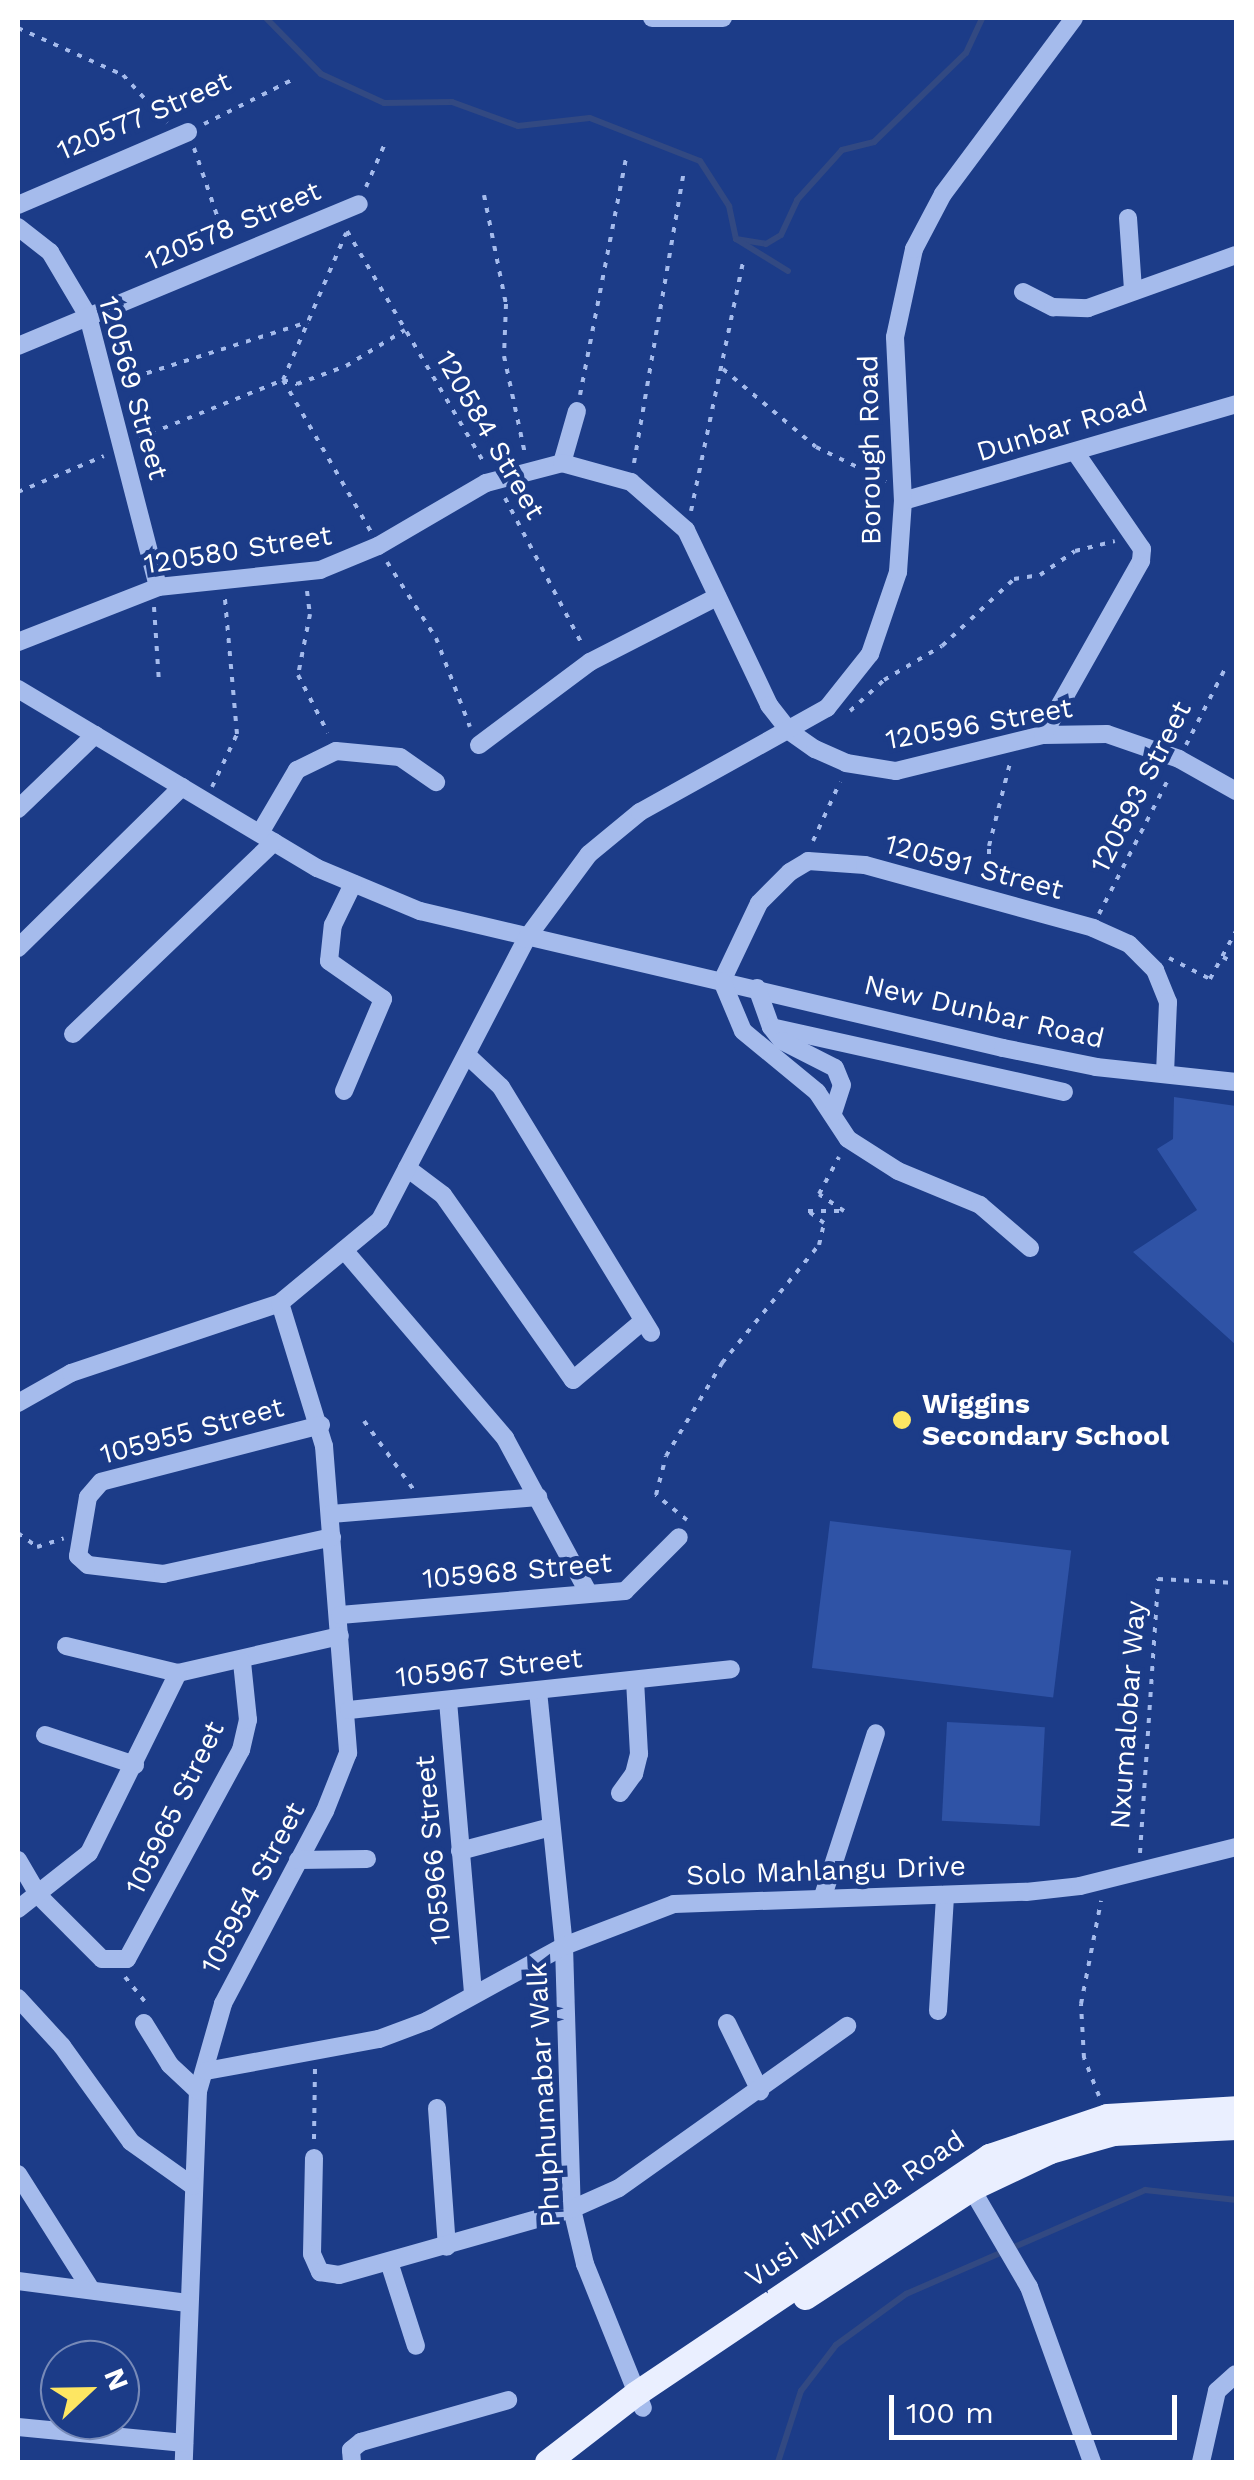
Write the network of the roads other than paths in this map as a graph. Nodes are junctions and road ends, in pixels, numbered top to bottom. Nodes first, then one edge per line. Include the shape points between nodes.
1 (652, 18) edge
2 (723, 18) edge
3 (1074, 18) edge
4 (183, 134) road end
5 (359, 204) road end
6 (18, 205) edge
7 (1128, 218) dead end
8 (18, 227) edge
9 (1236, 255) edge
10 (1133, 290) junction
11 (1023, 292) dead end
12 (88, 316) junction
13 (18, 346) edge
14 (1236, 404) edge
15 (577, 411) road end
16 (1075, 452) junction
17 (562, 464) junction
18 (903, 493) junction
19 (155, 588) junction
20 (717, 597) junction
21 (18, 642) edge
22 (18, 689) edge
23 (788, 731) junction
24 (95, 735) junction
25 (1043, 735) junction
26 (479, 745) dead end
27 (436, 782) dead end
28 (182, 787) junction
29 (1236, 791) edge
30 (18, 808) edge
31 (267, 838) junction
32 (353, 884) junction
33 (526, 939) junction
34 (18, 948) edge
35 (722, 981) junction
36 (757, 988) junction
37 (770, 1027) junction
38 (73, 1034) dead end
39 (468, 1056) junction
40 (1165, 1074) junction
41 (1236, 1082) edge
42 (344, 1091) dead end
43 (1064, 1092) dead end
44 (833, 1112) junction
45 (407, 1168) junction
46 (1030, 1248) dead end
47 (344, 1250) junction
48 (280, 1303) junction
49 (18, 1403) edge
50 (320, 1425) junction
51 (538, 1497) junction
52 (331, 1514) junction
53 (332, 1537) junction
54 (679, 1537) road end
55 (588, 1592) junction
56 (340, 1615) junction
57 (340, 1636) junction
58 (66, 1646) dead end
59 (242, 1662) junction
60 (731, 1669) dead end
61 (178, 1673) junction
62 (635, 1680) junction
63 (538, 1691) junction
64 (448, 1701) junction
65 (349, 1710) junction
66 (876, 1733) dead end
67 (45, 1735) dead end
68 (135, 1765) junction
69 (620, 1793) dead end
70 (551, 1827) junction
71 (1236, 1847) edge
72 (460, 1851) junction
73 (367, 1859) dead end
74 (18, 1860) edge
75 (298, 1860) junction
76 (945, 1895) junction
77 (39, 1896) junction
78 (823, 1896) junction
79 (18, 1909) edge
80 (564, 1946) junction
81 (473, 1995) junction
82 (18, 1998) edge
83 (938, 2011) dead end
84 (144, 2023) road end
85 (727, 2024) dead end
86 (848, 2026) dead end
87 (206, 2070) junction
88 (198, 2090) junction
89 (760, 2091) junction
90 (438, 2108) dead end
91 (1236, 2108) edge
92 (1236, 2127) edge
93 (314, 2158) road end
94 (18, 2174) edge
95 (966, 2180) junction
96 (194, 2186) junction
97 (572, 2209) junction
98 (448, 2247) junction
99 (389, 2262) junction
100 (18, 2281) edge
101 (90, 2288) junction
102 (188, 2302) junction
103 (416, 2346) dead end
104 (1236, 2374) edge
105 (508, 2400) dead end
106 (639, 2401) junction
107 (18, 2427) edge
108 (184, 2453) edge
109 (352, 2462) edge
110 (547, 2462) edge
111 (576, 2462) edge
112 (1092, 2462) edge
113 (1202, 2462) edge

1 - 2 street
3 - 18 street, Borough Road via 943,194 914,249 895,337
4 - 6 street, 120577 Street
5 - 12 street, 120578 Street
7 - 10 street
8 - 12 street, 120569 Street via 50,252
9 - 10 street
10 - 11 street via 1069,310
12 - 13 street, 120578 Street
12 - 19 street, 120569 Street
14 - 16 street, Dunbar Road
15 - 17 street
16 - 18 street, Dunbar Road
16 - 25 street via 1134,538 1142,561
17 - 19 street, 120580 Street via 494,479 378,546 304,572
17 - 20 street, 120580 Street via 631,482 686,530
18 - 23 street, Borough Road via 889,614 870,654 836,698
19 - 21 street, 120580 Street
20 - 23 street, 120580 Street via 754,680
20 - 26 street via 590,662
22 - 24 street, New Dunbar Road
23 - 25 street, 120596 Street via 846,763 920,769
23 - 33 street, Borough Road via 613,832 576,869
24 - 28 street, New Dunbar Road
24 - 30 street
25 - 29 street, 120596 Street via 1108,734 1179,759
27 - 31 street via 400,757 336,751 297,770
28 - 31 street, New Dunbar Road
28 - 34 street
31 - 32 street, New Dunbar Road
31 - 38 street
32 - 33 street, New Dunbar Road via 420,912
32 - 42 street via 333,925 329,961 383,999
33 - 35 street, New Dunbar Road
33 - 39 street, Borough Road
35 - 36 street, New Dunbar Road
35 - 40 street, 120591 Street via 759,903 808,861 866,865 1129,944 1155,970 1170,1016
35 - 44 street via 743,1031
36 - 37 street
36 - 40 street, New Dunbar Road via 1003,1048
37 - 43 street
37 - 44 street via 782,1041 834,1068 842,1086
39 - 45 street, Borough Road
39 - 45 street via 500,1086 647,1327 573,1380 442,1195
40 - 41 street, New Dunbar Road
44 - 46 street via 848,1139 898,1171 980,1205
45 - 47 street, Borough Road via 380,1220
47 - 48 street, Borough Road
47 - 51 street via 494,1422
48 - 49 street via 70,1373
48 - 50 street, 105954 Street
50 - 52 street, 105954 Street
50 - 53 street, 105955 Street via 101,1482 88,1496 79,1552 163,1574
51 - 52 street
51 - 55 street
52 - 53 street, 105954 Street
53 - 56 street, 105954 Street
54 - 55 street, 105968 Street via 625,1591
55 - 56 street, 105968 Street
56 - 57 street, 105954 Street
57 - 59 street
57 - 65 street, 105954 Street
58 - 61 street
59 - 61 street
59 - 77 street, 105965 Street via 248,1720 241,1750 130,1955 112,1963
60 - 62 street, 105967 Street
61 - 68 street
62 - 63 street, 105967 Street
62 - 69 street via 639,1754
63 - 64 street, 105967 Street
63 - 70 street
64 - 65 street, 105967 Street
64 - 72 street, 105966 Street
65 - 75 street, 105954 Street via 345,1768
66 - 78 street
67 - 68 street
68 - 77 street via 89,1853
70 - 72 street
70 - 80 street
71 - 76 street, Solo Mahlangu Drive via 1104,1880
72 - 81 street, 105966 Street
73 - 75 street
74 - 77 street
75 - 87 street, 105954 Street via 223,2004
76 - 78 street, Solo Mahlangu Drive
76 - 83 street
77 - 79 street
78 - 80 street, Solo Mahlangu Drive via 674,1904
80 - 81 street, Solo Mahlangu Drive
80 - 97 street, Phuphumabar Walk
81 - 87 street, Solo Mahlangu Drive via 427,2021 315,2054
82 - 96 street via 131,2142
84 - 88 street via 170,2065
85 - 89 street
86 - 89 street
87 - 88 street, 105954 Street
88 - 96 street, 105954 Street
89 - 97 street via 641,2176
90 - 98 street
91 - 95 main road, Vusi Mzimela Road via 1107,2116 1030,2138
92 - 95 main road, Vusi Mzimela Road via 1113,2133
93 - 99 street via 314,2264 339,2276
94 - 101 street
95 - 106 main road, Vusi Mzimela Road
95 - 112 street via 1021,2270
96 - 102 street, 105954 Street
97 - 98 street
97 - 106 street, Phuphumabar Walk via 585,2264
98 - 99 street
99 - 103 street
100 - 101 street
101 - 102 street
102 - 108 street, 105954 Street
104 - 113 street via 1217,2392
105 - 109 street via 361,2442 351,2450
106 - 110 main road, Vusi Mzimela Road
106 - 111 main road, Vusi Mzimela Road
107 - 108 street

